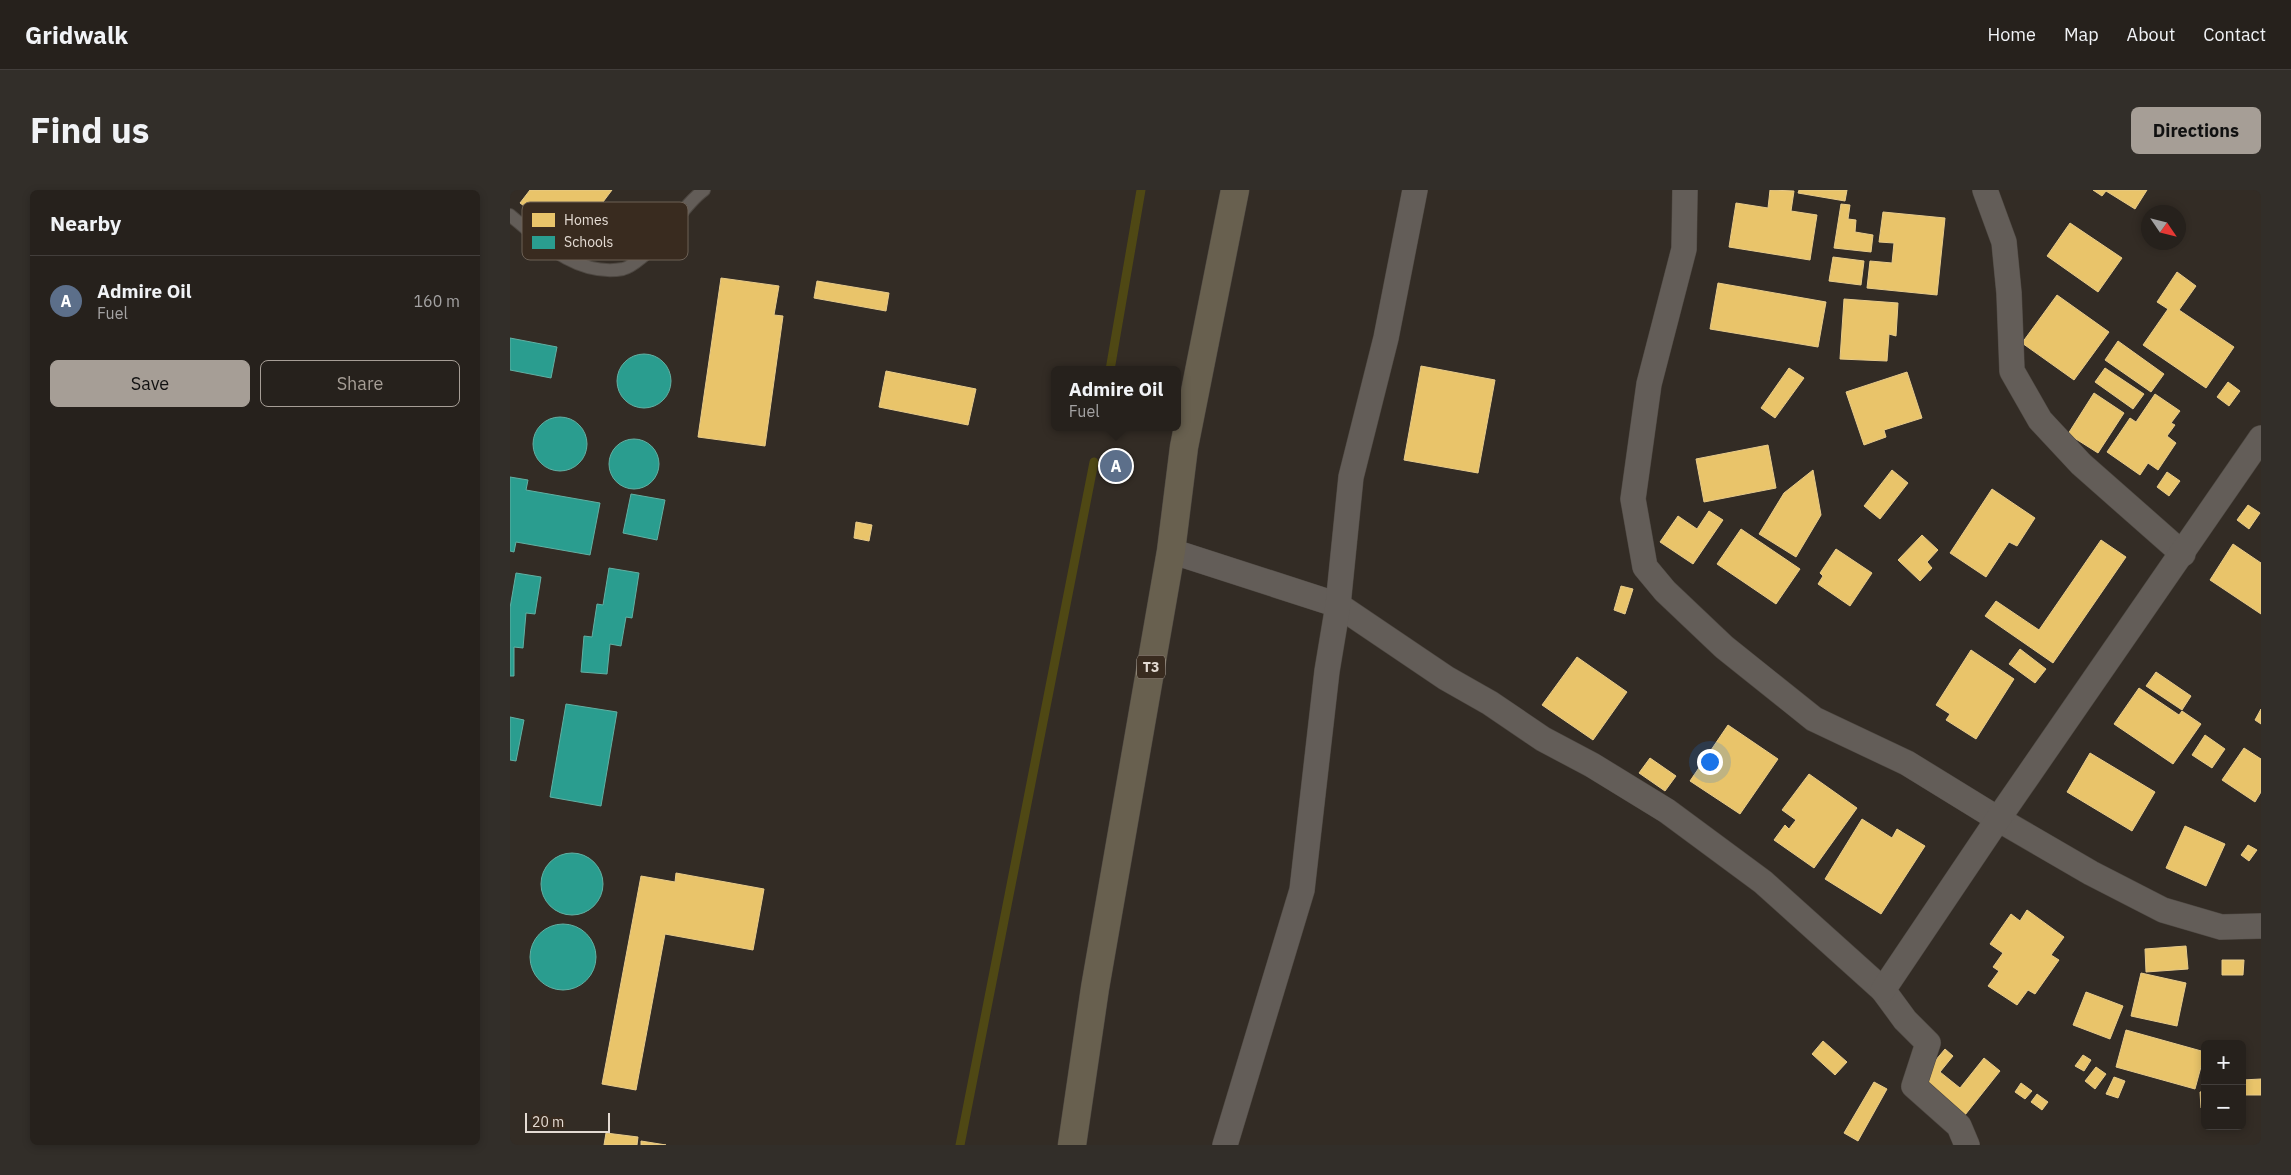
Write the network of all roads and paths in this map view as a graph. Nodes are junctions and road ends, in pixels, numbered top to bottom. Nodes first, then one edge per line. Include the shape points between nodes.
1 (704, 190) edge
2 (1235, 190) edge
3 (1415, 190) edge
4 (1685, 190) edge
5 (1985, 190) edge
6 (688, 204) edge
7 (510, 215) edge
8 (522, 224) edge
9 (569, 260) edge
10 (637, 260) edge
11 (2261, 438) edge
12 (1171, 551) junction
13 (2183, 554) junction
14 (1338, 605) junction
15 (1998, 819) junction
16 (2261, 926) edge
17 (1884, 990) junction
18 (1072, 1145) edge
19 (1225, 1145) edge
20 (1967, 1145) edge

1 - 6 lane
2 - 12 highway, T3 via 1184,447
3 - 14 street via 1386,338 1351,477
4 - 15 street via 1684,249 1649,384 1633,499 1645,567 1665,591 1724,647 1814,719 1907,763
5 - 13 street via 2004,242 2012,371 2040,420 2075,458
7 - 8 lane
9 - 10 lane via 591,270 624,269
11 - 13 street
12 - 14 street
12 - 18 highway, T3 via 1095,988
13 - 15 street
14 - 17 street via 1543,739 1667,811 1763,882
14 - 19 street via 1327,671 1302,890
15 - 16 street via 2162,910 2221,927
15 - 17 street
17 - 20 street via 1905,1020 1928,1043 1914,1086 1959,1126

